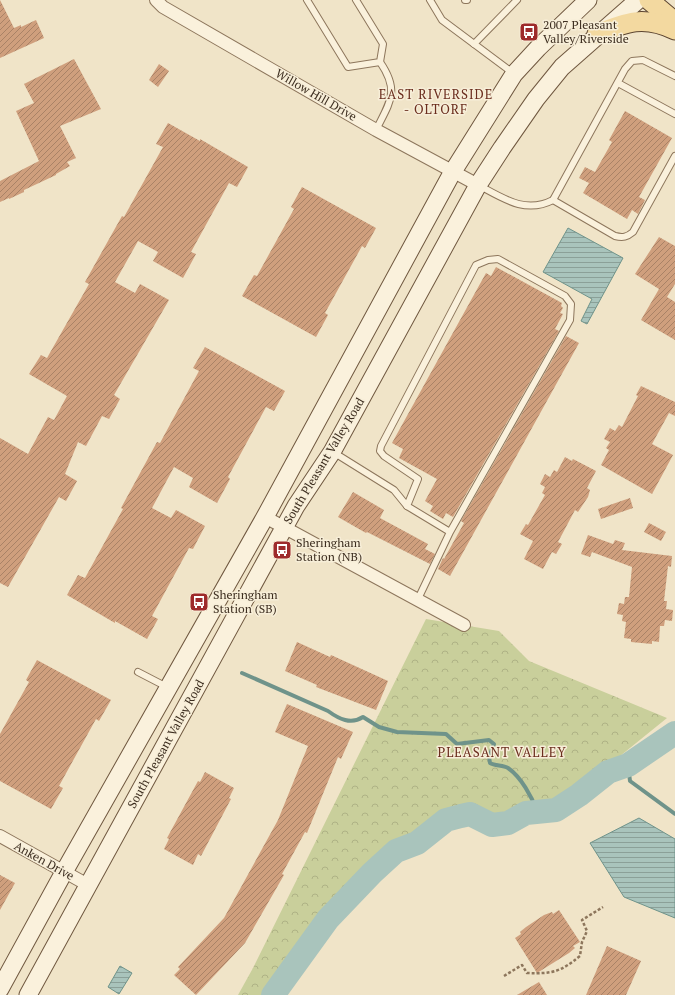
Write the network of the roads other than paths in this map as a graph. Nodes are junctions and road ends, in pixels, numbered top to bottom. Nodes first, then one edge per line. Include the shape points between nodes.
1 (156, 0) edge
2 (307, 0) edge
3 (356, 0) edge
4 (430, 0) edge
5 (517, 0) edge
6 (588, 0) edge
7 (638, 0) edge
8 (650, 0) edge
9 (675, 22) edge
10 (675, 30) edge
11 (597, 34) junction
12 (474, 44) junction
13 (380, 62) junction
14 (514, 74) junction
15 (675, 76) edge
16 (618, 83) junction
17 (674, 113) edge
18 (376, 130) junction
19 (675, 156) edge
20 (452, 173) junction
21 (478, 185) junction
22 (554, 200) junction
23 (332, 452) junction
24 (407, 506) junction
25 (265, 516) junction
26 (285, 527) junction
27 (450, 532) junction
28 (418, 599) junction
29 (464, 625) dead end
30 (138, 672) dead end
31 (169, 688) junction
32 (191, 699) junction
33 (0, 836) edge
34 (64, 872) junction
35 (88, 885) junction
36 (0, 990) edge
37 (28, 995) edge

1 - 18 street, Willow Hill Drive via 163,8
2 - 13 lane via 348,67
3 - 13 lane via 383,44
4 - 12 lane via 442,20
5 - 12 lane
6 - 14 main road, South Pleasant Valley Road
7 - 11 main road, South Pleasant Valley Road
8 - 9 main road
10 - 11 main road via 641,20 621,24
11 - 21 main road, South Pleasant Valley Road via 562,66 536,99
12 - 14 lane
13 - 18 lane via 389,76 392,92
14 - 20 main road, South Pleasant Valley Road
15 - 16 lane via 643,60 632,61
16 - 17 lane
16 - 22 lane
18 - 20 street, Willow Hill Drive
19 - 22 lane via 633,232 622,238
20 - 21 street, Willow Hill Drive
20 - 25 main road, South Pleasant Valley Road
21 - 22 lane via 504,199 526,206
21 - 23 main road, South Pleasant Valley Road
23 - 24 lane via 394,490
23 - 26 main road, South Pleasant Valley Road
24 - 27 lane
24 - 27 lane via 418,479 384,456 380,451 381,446 476,265 498,259 565,296 572,313
25 - 26 street
25 - 31 main road, South Pleasant Valley Road
26 - 28 street
26 - 32 main road, South Pleasant Valley Road
27 - 28 lane
28 - 29 street
30 - 31 lane
31 - 32 main road
31 - 34 main road, South Pleasant Valley Road
32 - 35 main road, South Pleasant Valley Road
33 - 34 street, Anken Drive
34 - 35 street, Anken Drive
34 - 36 main road, South Pleasant Valley Road
35 - 37 main road, South Pleasant Valley Road

